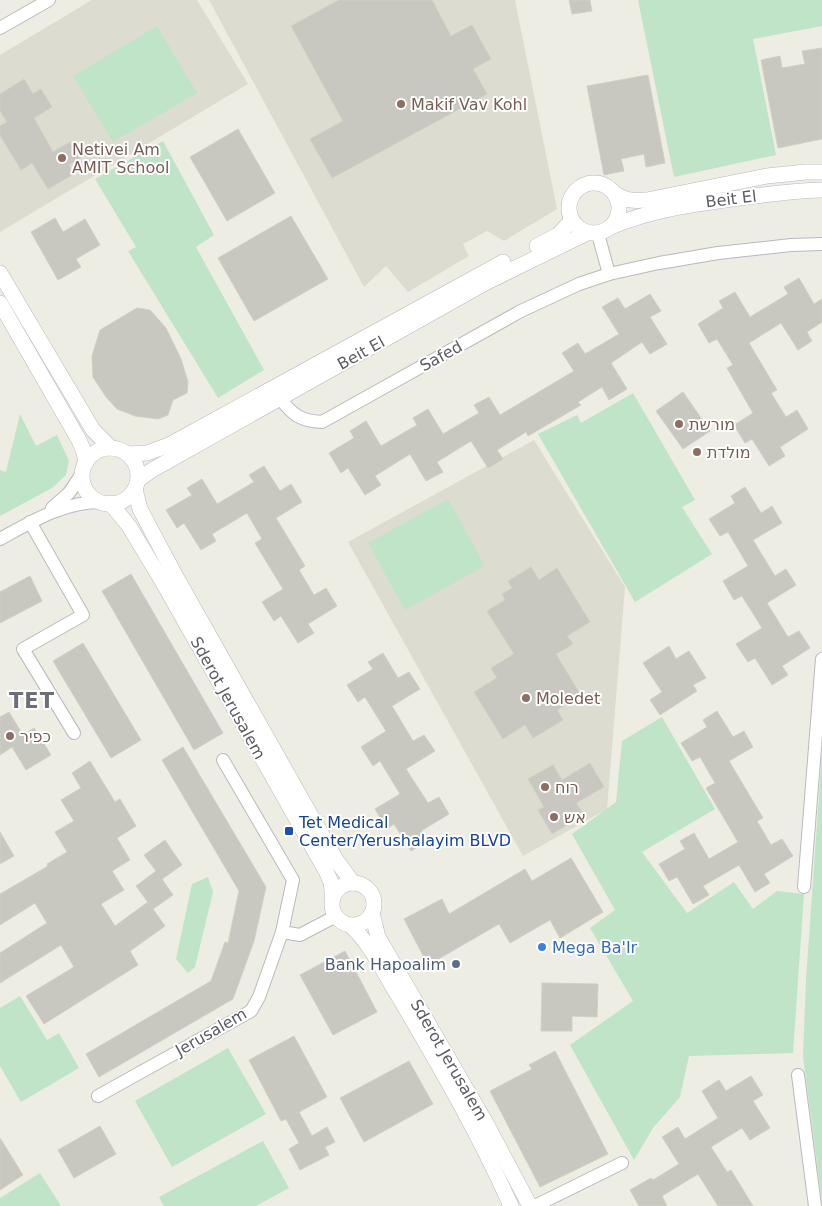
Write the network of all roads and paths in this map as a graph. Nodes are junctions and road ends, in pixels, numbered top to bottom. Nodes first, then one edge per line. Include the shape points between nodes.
1 (49, 0) edge
2 (0, 28) edge
3 (822, 172) edge
4 (822, 190) edge
5 (614, 193) junction
6 (572, 220) junction
7 (613, 226) junction
8 (593, 233) junction
9 (822, 244) edge
10 (0, 273) edge
11 (609, 274) junction
12 (0, 304) edge
13 (280, 398) junction
14 (111, 448) junction
15 (128, 454) junction
16 (84, 467) junction
17 (136, 484) junction
18 (106, 502) junction
19 (44, 514) junction
20 (30, 522) junction
21 (0, 539) edge
22 (822, 659) edge
23 (74, 733) dead end
24 (223, 760) dead end
25 (353, 883) junction
26 (804, 887) dead end
27 (333, 898) junction
28 (372, 913) junction
29 (336, 916) junction
30 (350, 925) junction
31 (282, 932) junction
32 (798, 1075) dead end
33 (98, 1096) dead end
34 (622, 1163) dead end
35 (512, 1206) edge
36 (530, 1206) edge
37 (535, 1206) edge
38 (815, 1206) edge

1 - 2 street
3 - 5 street, Beit El via 767,176 632,202
4 - 7 street, Beit El via 668,208
5 - 6 street via 601,184 582,186 570,201 568,209
5 - 7 street via 620,212
6 - 8 street via 576,227
6 - 15 street, Beit El via 546,242 479,274 169,445 148,453
7 - 8 street
8 - 11 street
8 - 13 street, Beit El via 485,283
9 - 11 street, Safed via 718,253
10 - 14 street via 93,430
11 - 13 street, Safed via 521,310 322,422 298,417
12 - 16 street via 80,440
13 - 17 street, Beit El via 161,465
14 - 15 street
14 - 16 street via 96,452
15 - 17 street via 136,466
16 - 18 street via 83,481 87,490 93,497
16 - 19 street via 68,493
17 - 18 street via 125,500
17 - 25 street, Sderot Jerusalem via 140,509 175,575 336,860
18 - 19 street via 68,505
18 - 27 street, Sderot Jerusalem via 129,526 161,579 326,871
19 - 20 street
20 - 21 street
20 - 23 street via 83,615 24,649
22 - 26 street
24 - 31 street, Jerusalem via 293,880
25 - 27 street via 340,888
25 - 28 street via 364,886 372,894
27 - 29 street
28 - 30 street via 363,922
28 - 36 street, Sderot Jerusalem via 378,937 486,1123
29 - 30 street
29 - 31 street via 300,935
30 - 35 street, Sderot Jerusalem via 365,941 416,1027
31 - 33 street, Jerusalem via 259,997 250,1011
32 - 38 street
34 - 37 street

